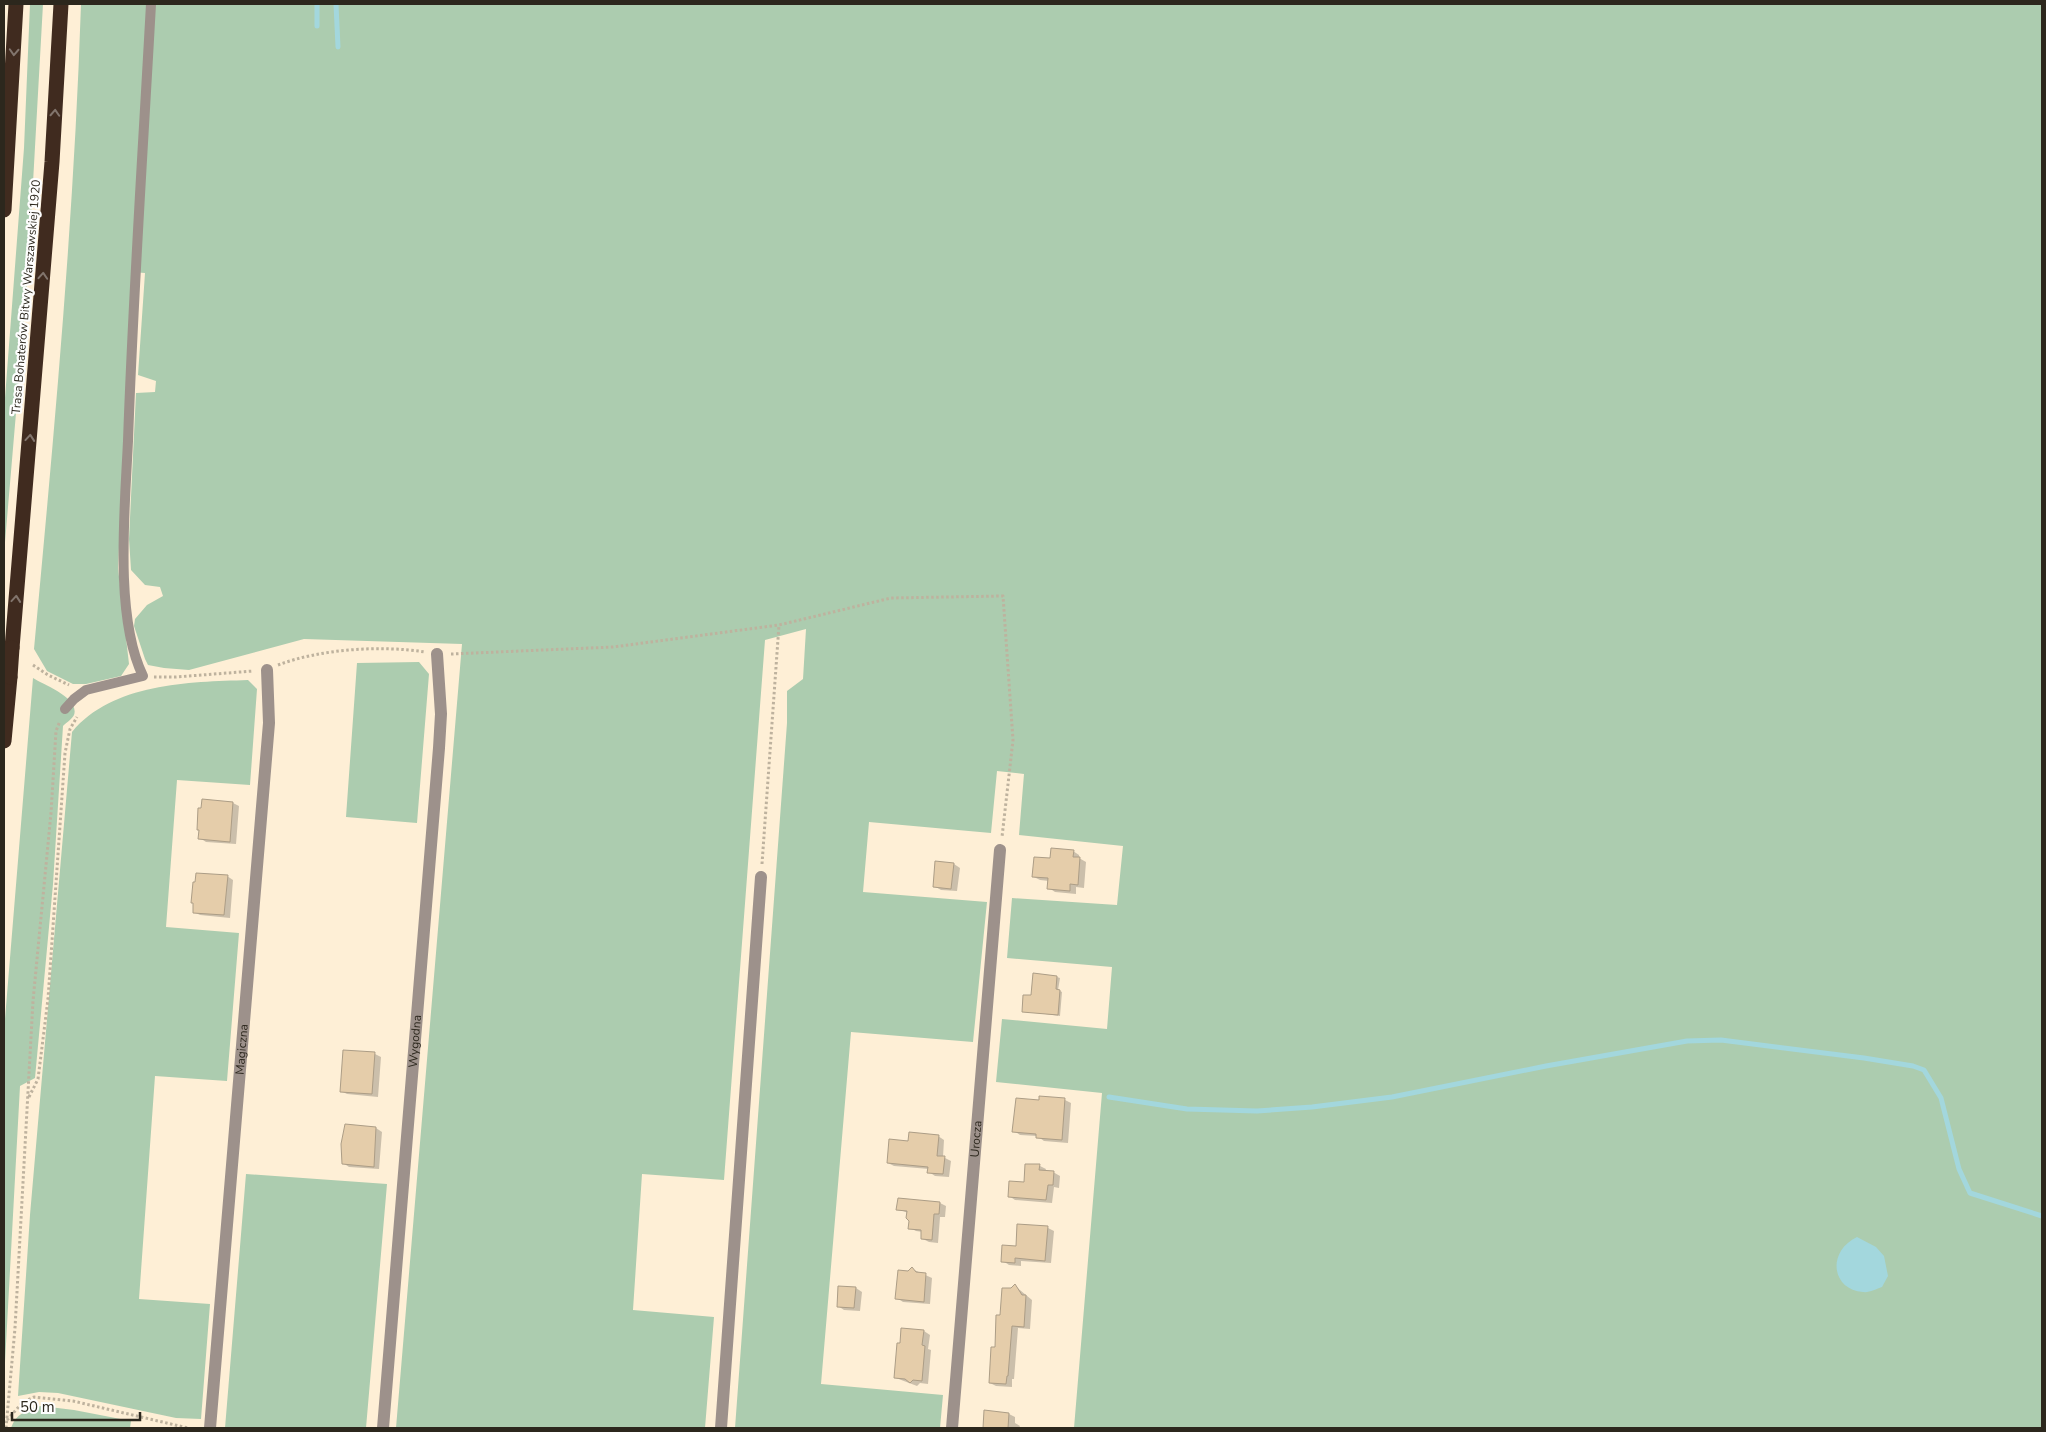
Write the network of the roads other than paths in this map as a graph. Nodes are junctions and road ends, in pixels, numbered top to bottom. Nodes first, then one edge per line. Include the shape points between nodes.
1 (16, 4) edge
2 (61, 4) edge
3 (151, 4) edge
4 (4, 210) edge
5 (437, 654) road end
6 (267, 670) road end
7 (65, 708) road end
8 (4, 741) edge
9 (1000, 850) road end
10 (761, 877) road end
11 (210, 1428) edge
12 (383, 1428) edge
13 (721, 1428) edge
14 (952, 1428) edge

1 -> 4 highway
8 -> 2 highway, Trasa Bohaterów Bitwy Warszawskiej 1920, bridge via 52,162
3 - 7 lane via 124,553 132,649 144,676 86,690
5 - 12 street, Wygodna via 441,714 439,748
6 - 11 street, Magiczna via 269,723
9 - 14 street, Urocza
10 - 13 street

